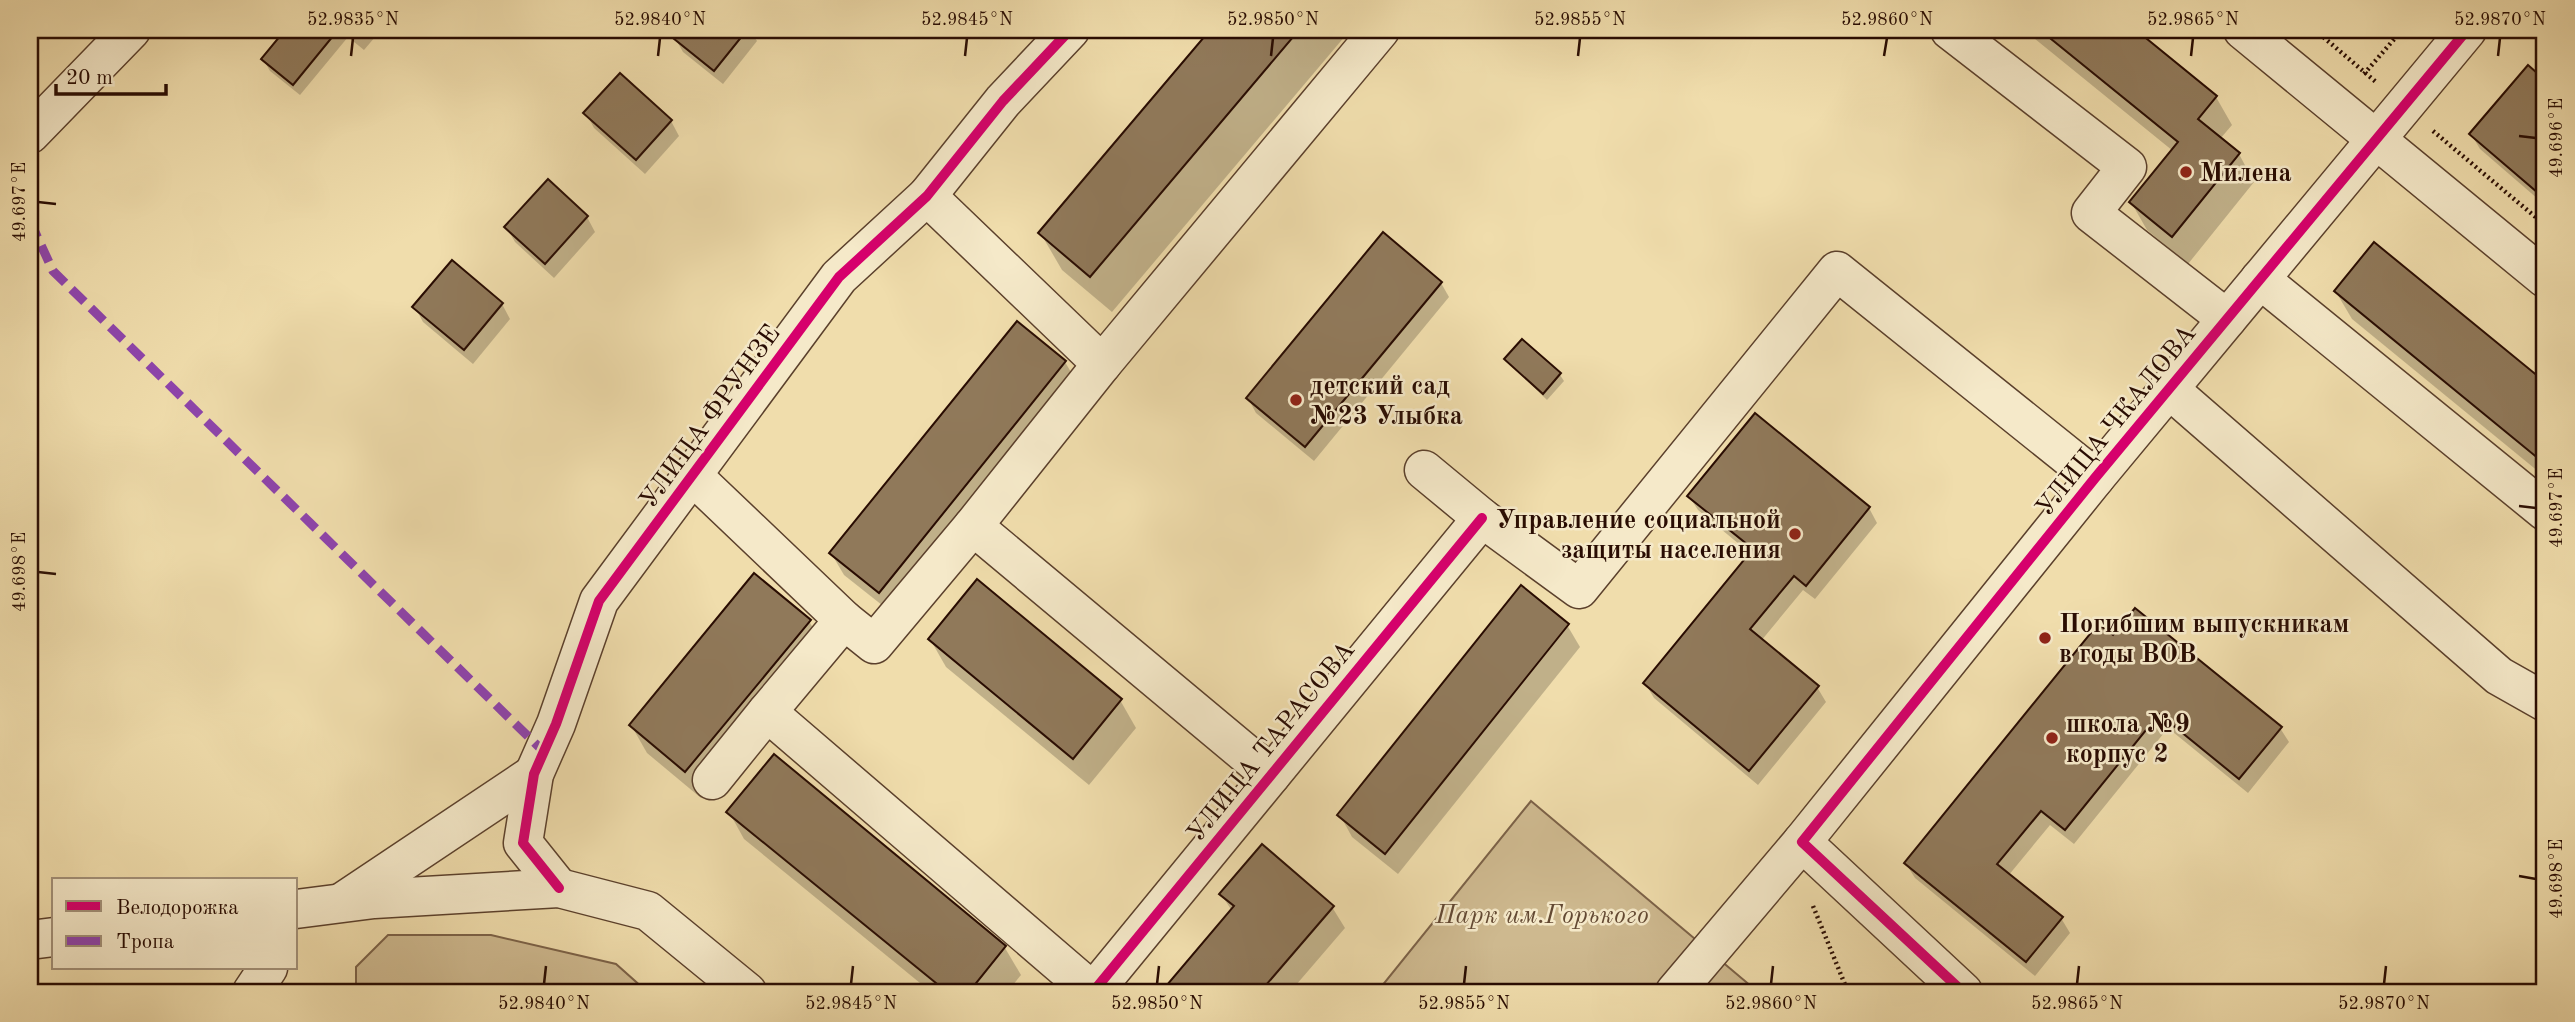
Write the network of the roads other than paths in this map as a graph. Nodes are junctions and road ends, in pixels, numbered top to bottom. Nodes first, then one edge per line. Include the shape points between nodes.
1 (131, 30) edge
2 (1070, 30) edge
3 (1380, 30) edge
4 (1950, 30) edge
5 (2244, 30) edge
6 (2467, 30) edge
7 (30, 134) edge
8 (2375, 140) junction
9 (926, 196) junction
10 (2545, 278) edge
11 (2260, 279) junction
12 (2227, 319) junction
13 (1101, 364) junction
14 (2169, 389) junction
15 (1424, 470) dead end
16 (694, 477) junction
17 (2095, 478) junction
18 (2545, 511) edge
19 (1482, 518) junction
20 (973, 526) junction
21 (844, 620) junction
22 (2545, 702) edge
23 (768, 712) junction
24 (534, 774) junction
25 (1271, 775) junction
26 (712, 780) dead end
27 (1802, 842) junction
28 (559, 888) junction
29 (309, 911) edge
30 (52, 937) edge
31 (30, 940) edge
32 (267, 970) edge
33 (252, 992) edge
34 (747, 992) edge
35 (1093, 992) edge
36 (1675, 992) edge
37 (1963, 992) edge

1 - 7 street
2 - 9 street, УЛИЦА ФРУНЗЕ via 1003,101
3 - 13 street
4 - 12 street via 2127,167 2091,213
5 - 8 street
6 - 8 street, УЛИЦА ЧКАЛОВА
8 - 10 street
8 - 11 street, УЛИЦА ЧКАЛОВА
9 - 13 street
9 - 16 street, УЛИЦА ФРУНЗЕ via 839,277
11 - 12 street, УЛИЦА ЧКАЛОВА
11 - 18 street
12 - 14 street, УЛИЦА ЧКАЛОВА
13 - 20 street
14 - 17 street, УЛИЦА ЧКАЛОВА
14 - 22 street via 2499,676
15 - 19 street
16 - 21 street
16 - 24 street, УЛИЦА ФРУНЗЕ via 599,601
17 - 19 street via 1837,271 1579,589
17 - 27 street, УЛИЦА ЧКАЛОВА
19 - 25 street, УЛИЦА ТАРАСОВА
20 - 21 street via 874,644
20 - 25 street
21 - 23 street
23 - 26 street
23 - 35 street
24 - 28 street, УЛИЦА ФРУНЗЕ via 523,843
24 - 29 street
25 - 35 street, УЛИЦА ТАРАСОВА
27 - 36 street, УЛИЦА ЧКАЛОВА
27 - 37 street
28 - 29 street
28 - 34 street via 648,911
30 - 31 street
32 - 33 street

